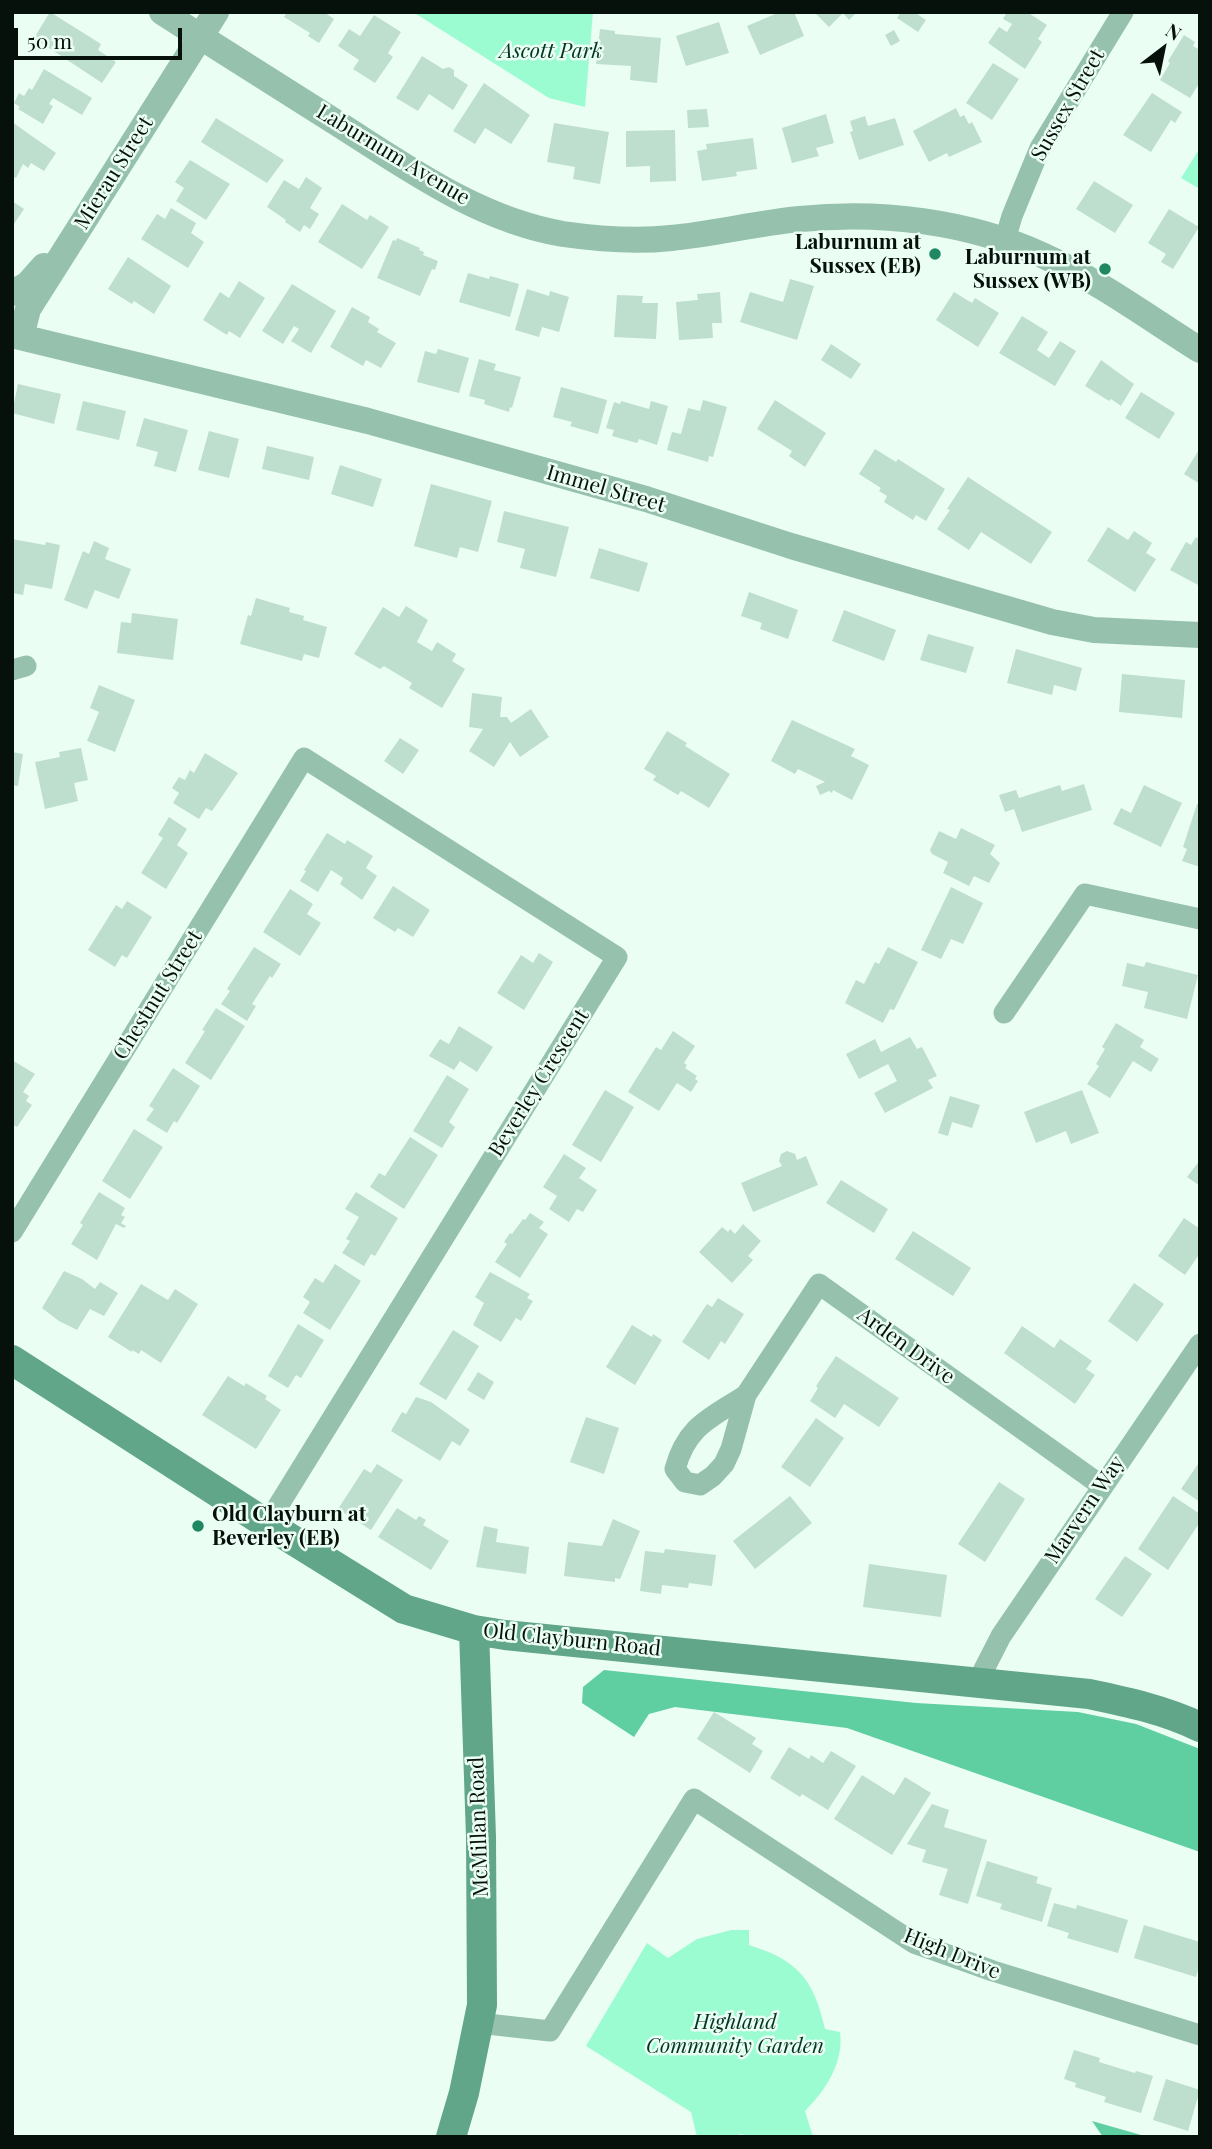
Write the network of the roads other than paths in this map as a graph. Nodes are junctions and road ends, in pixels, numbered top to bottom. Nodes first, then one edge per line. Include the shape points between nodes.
1 (162, 12) edge
2 (216, 12) edge
3 (1123, 12) edge
4 (200, 36) junction
5 (78, 229) junction
6 (1005, 240) junction
7 (12, 293) edge
8 (17, 336) edge
9 (1200, 350) edge
10 (1200, 635) edge
11 (304, 758) joint
12 (1200, 919) edge
13 (1004, 1013) dead end
14 (12, 1232) edge
15 (1200, 1344) edge
16 (12, 1360) edge
17 (746, 1395) dead end
18 (1101, 1486) junction
19 (267, 1524) junction
20 (474, 1630) junction
21 (978, 1681) junction
22 (1200, 1727) edge
23 (478, 2023) junction
24 (1200, 2035) edge
25 (451, 2137) edge

1 - 4 street, Laburnum Avenue
2 - 4 street, Mierau Street
3 - 6 street, Sussex Street via 1040,148
4 - 5 street, Mierau Street
4 - 6 street, Laburnum Avenue via 410,170 461,199 523,224 630,240 799,219 882,216
5 - 7 street via 28,284
5 - 8 street, Mierau Street via 28,309
6 - 9 street, Laburnum Avenue via 1088,279
8 - 10 street, Immel Street via 368,421 646,499 1052,622 1094,630
11 - 14 street, Chestnut Street
11 - 19 street, Beverley Crescent via 617,957
12 - 13 street via 1085,894
15 - 18 street, Marvern Way
16 - 19 main road, Old Clayburn Road
17 - 18 street, Arden Drive via 819,1284
18 - 21 street, Marvern Way via 1000,1636
19 - 20 main road, Old Clayburn Road via 404,1609
20 - 21 main road, Old Clayburn Road
20 - 23 main road, McMillan Road via 481,1837 482,2004
21 - 22 main road, Old Clayburn Road via 1089,1694 1135,1704
23 - 24 street, High Drive via 550,2031 694,1799 914,1943
23 - 25 main road, McMillan Road

